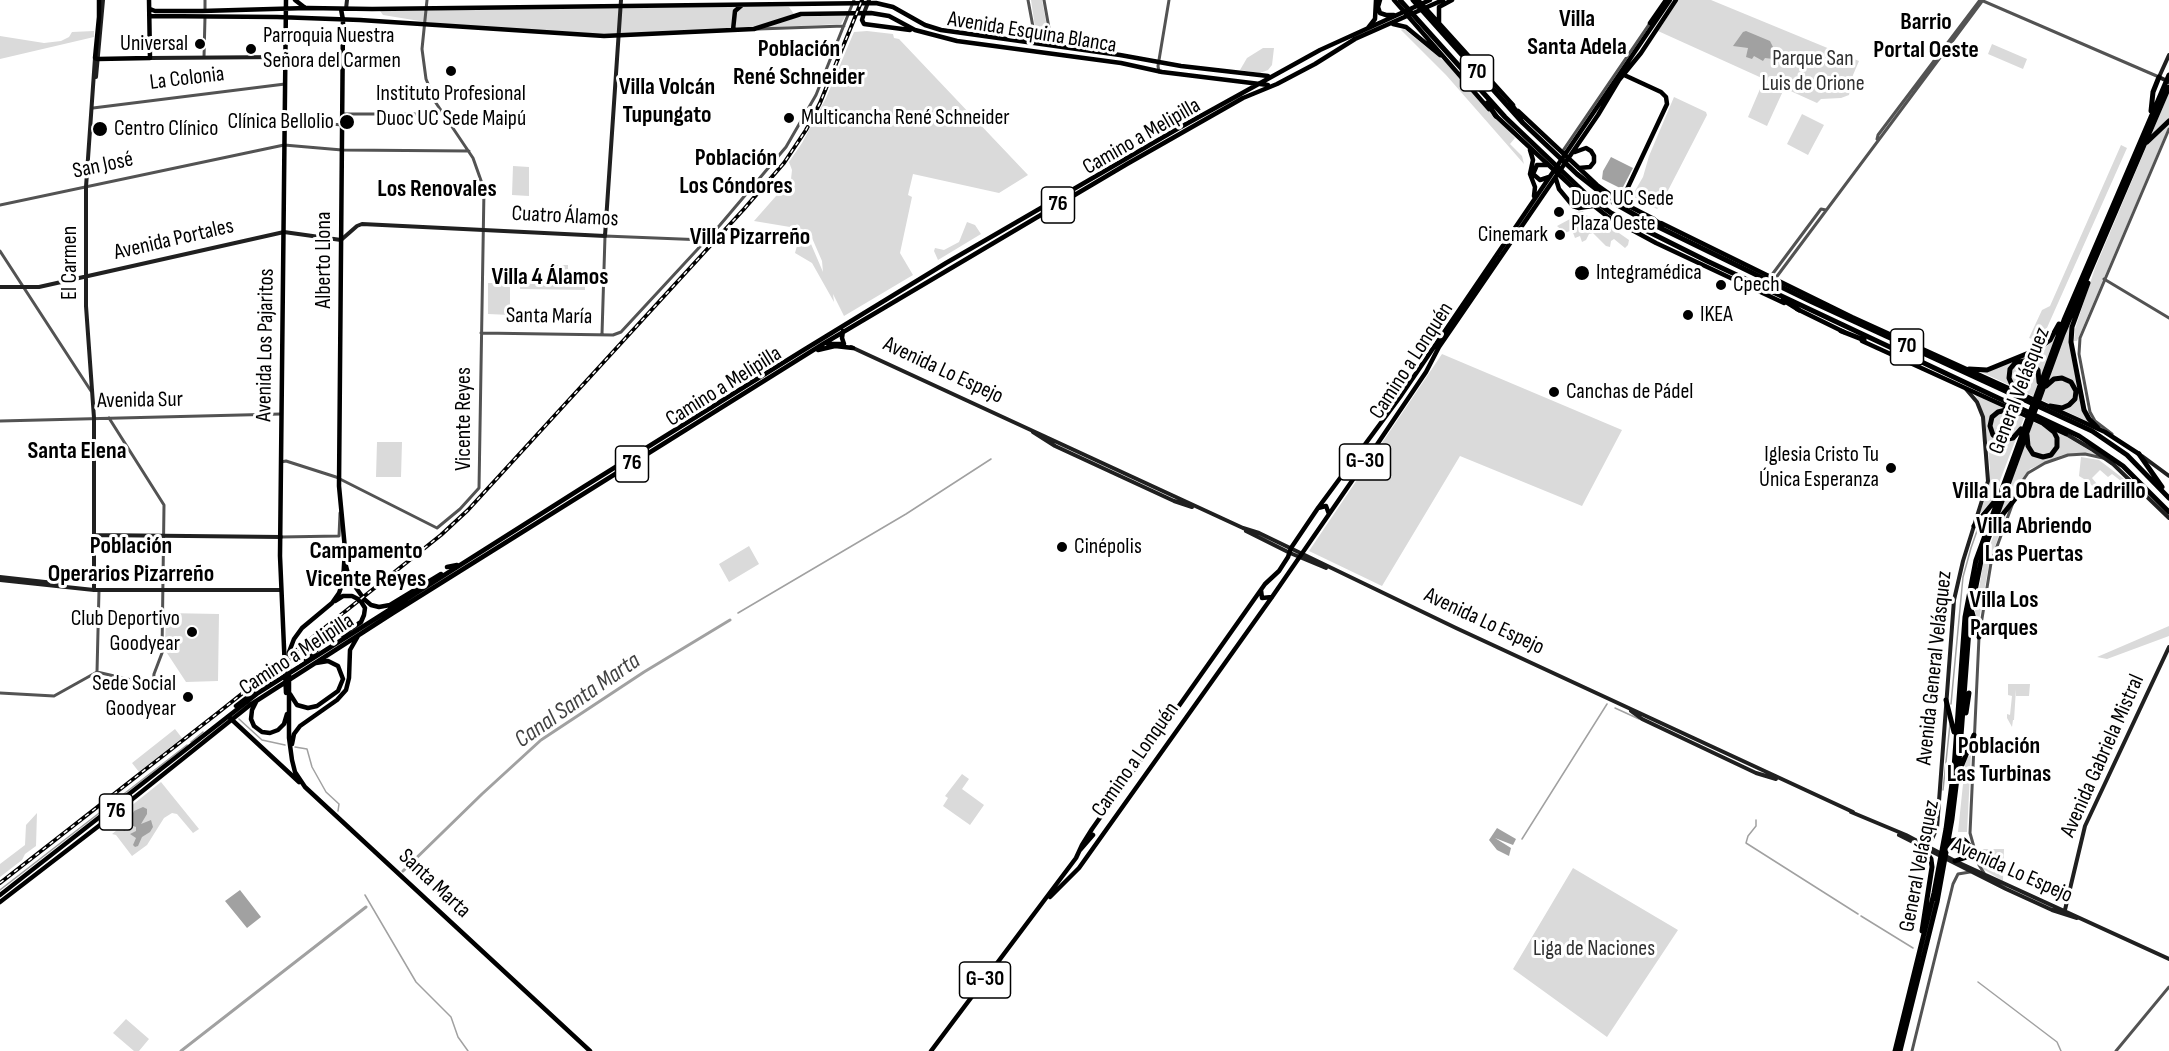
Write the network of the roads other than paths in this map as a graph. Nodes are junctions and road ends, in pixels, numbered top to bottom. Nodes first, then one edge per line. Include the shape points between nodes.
1 (99, 0) edge
2 (104, 0) edge
3 (149, 0) edge
4 (205, 0) edge
5 (286, 0) edge
6 (295, 0) edge
7 (347, 0) edge
8 (427, 0) edge
9 (1028, 0) edge
10 (1044, 0) edge
11 (1169, 0) edge
12 (1378, 0) edge
13 (1394, 0) edge
14 (1400, 0) edge
15 (1413, 0) edge
16 (1418, 0) edge
17 (1443, 0) edge
18 (1452, 0) edge
19 (1665, 0) edge
20 (1670, 0) edge
21 (1677, 0) edge
22 (1973, 0) edge
23 (1981, 1) edge
24 (853, 2) edge
25 (869, 2) edge
26 (1427, 2) edge
27 (621, 3) edge
28 (742, 4) junction
29 (307, 8) junction
30 (426, 8) junction
31 (150, 9) junction
32 (286, 9) junction
33 (344, 9) junction
34 (849, 13) junction
35 (864, 13) junction
36 (205, 14) junction
37 (101, 15) junction
38 (1401, 15) junction
39 (150, 16) junction
40 (288, 18) junction
41 (895, 19) junction
42 (343, 20) junction
43 (734, 20) junction
44 (1650, 23) joint
45 (1387, 24) junction
46 (1439, 24) junction
47 (423, 25) junction
48 (844, 26) junction
49 (892, 27) junction
50 (754, 29) junction
51 (734, 30) junction
52 (743, 30) junction
53 (915, 30) junction
54 (1366, 30) junction
55 (618, 36) junction
56 (1036, 43) junction
57 (1052, 45) junction
58 (1039, 52) junction
59 (1045, 53) junction
60 (2169, 55) edge
61 (204, 57) junction
62 (285, 57) junction
63 (97, 58) junction
64 (150, 58) junction
65 (1448, 62) junction
66 (1158, 68) junction
67 (1622, 74) junction
68 (1273, 75) junction
69 (2169, 75) edge
70 (2159, 77) junction
71 (1238, 82) junction
72 (285, 84) junction
73 (1256, 84) junction
74 (1274, 85) junction
75 (1474, 85) junction
76 (2168, 85) edge
77 (1239, 94) junction
78 (1512, 104) junction
79 (93, 108) junction
80 (441, 110) junction
81 (342, 114) junction
82 (285, 115) junction
83 (1496, 116) junction
84 (2169, 122) edge
85 (2148, 124) junction
86 (342, 125) junction
87 (1528, 129) junction
88 (2169, 129) edge
89 (1548, 138) dead end
90 (1552, 144) junction
91 (284, 145) junction
92 (1529, 148) junction
93 (342, 150) junction
94 (469, 151) junction
95 (2141, 151) junction
96 (1568, 154) junction
97 (1549, 166) junction
98 (1576, 167) junction
99 (1554, 175) junction
100 (86, 187) junction
101 (1560, 191) junction
102 (1545, 192) junction
103 (1584, 198) junction
104 (1622, 202) junction
105 (1532, 203) junction
106 (0, 205) edge
107 (1593, 206) junction
108 (1582, 208) junction
109 (1030, 217) junction
110 (1653, 219) junction
111 (1524, 223) junction
112 (482, 230) junction
113 (284, 232) junction
114 (605, 236) junction
115 (341, 240) junction
116 (705, 240) junction
117 (1514, 242) dead end
118 (1692, 243) junction
119 (1501, 248) junction
120 (1493, 249) dead end
121 (0, 250) edge
122 (2093, 265) junction
123 (86, 276) junction
124 (1773, 278) junction
125 (2104, 279) junction
126 (23, 286) junction
127 (1761, 286) junction
128 (0, 287) edge
129 (31, 287) junction
130 (27, 292) junction
131 (1810, 301) junction
132 (2071, 302) junction
133 (1799, 310) junction
134 (869, 314) junction
135 (1852, 317) junction
136 (2169, 318) edge
137 (849, 322) junction
138 (1445, 325) dead end
139 (1841, 331) junction
140 (844, 332) junction
141 (481, 333) junction
142 (602, 334) junction
143 (823, 344) junction
144 (849, 346) junction
145 (1433, 347) junction
146 (1893, 350) junction
147 (802, 351) junction
148 (812, 351) junction
149 (1969, 369) junction
150 (91, 379) junction
151 (85, 381) junction
152 (1963, 387) junction
153 (92, 393) junction
154 (2021, 393) junction
155 (2039, 393) junction
156 (2050, 406) junction
157 (2019, 412) junction
158 (282, 414) junction
159 (94, 418) junction
160 (109, 418) junction
161 (698, 419) junction
162 (2028, 420) junction
163 (0, 421) edge
164 (2044, 424) junction
165 (2097, 428) junction
166 (2027, 430) junction
167 (2066, 434) junction
168 (2117, 438) junction
169 (2106, 452) junction
170 (2139, 454) junction
171 (2108, 460) junction
172 (281, 462) junction
173 (2169, 476) edge
174 (339, 478) junction
175 (1999, 493) junction
176 (2168, 497) edge
177 (2014, 499) junction
178 (1318, 508) junction
179 (340, 511) junction
180 (2169, 512) edge
181 (1329, 515) junction
182 (2169, 518) edge
183 (1974, 526) junction
184 (1989, 533) junction
185 (94, 535) junction
186 (164, 536) junction
187 (281, 537) junction
188 (1290, 550) junction
189 (1300, 555) junction
190 (453, 568) junction
191 (345, 569) junction
192 (447, 574) junction
193 (0, 579) edge
194 (96, 588) junction
195 (163, 589) junction
196 (1261, 589) junction
197 (281, 590) junction
198 (1272, 597) junction
199 (332, 603) junction
200 (1971, 604) junction
201 (382, 614) junction
202 (362, 620) dead end
203 (363, 631) junction
204 (1979, 637) junction
205 (324, 643) dead end
206 (2169, 647) edge
207 (283, 650) junction
208 (307, 659) junction
209 (304, 666) junction
210 (97, 672) junction
211 (287, 689) junction
212 (0, 693) edge
213 (1969, 693) dead end
214 (261, 697) junction
215 (1946, 700) junction
216 (287, 711) junction
217 (230, 717) junction
218 (289, 723) junction
219 (212, 728) junction
220 (1961, 735) junction
221 (1974, 735) junction
222 (1956, 742) junction
223 (291, 755) junction
224 (305, 787) junction
225 (1956, 789) junction
226 (1093, 832) junction
227 (1895, 832) junction
228 (1101, 838) junction
229 (1917, 841) junction
230 (1924, 849) junction
231 (1945, 851) junction
232 (50, 860) junction
233 (1943, 860) junction
234 (1955, 861) junction
235 (1963, 869) junction
236 (1979, 869) junction
237 (1970, 872) junction
238 (1990, 879) junction
239 (9, 891) junction
240 (0, 895) edge
241 (0, 902) edge
242 (1039, 908) junction
243 (2064, 912) junction
244 (2169, 959) edge
245 (1917, 965) junction
246 (2169, 987) edge
247 (590, 1051) edge
248 (931, 1051) edge
249 (1895, 1051) edge
250 (1902, 1051) edge
251 (1912, 1051) edge
252 (2116, 1051) edge

1 - 37 main road, El Carmen
2 - 37 main road
3 - 31 main road
4 - 36 street
5 - 32 main road, Avenida Los Pajaritos
6 - 29 main road
7 - 33 main road, Alberto Llona
8 - 30 street, Vicente Reyes
9 - 56 street
10 - 57 street
11 - 66 street
12 - 38 main road via 1380,13
12 - 54 main road via 1375,19
13 - 65 main road
14 - 75 highway, 70
15 - 87 highway, 70
16 - 46 main road
17 - 26 main road, Camino a Melipilla
18 - 46 main road via 1439,7
19 - 44 main road
20 - 67 main road, Camino a Lonquén
21 - 67 main road, Camino a Lonquén
22 - 23 street
23 - 70 street
23 - 124 street via 1826,210 1821,209
24 - 25 main road, Avenida Esquina Blanca
24 - 28 main road, Avenida Esquina Blanca
24 - 34 street
25 - 35 main road
25 - 56 main road, Avenida Esquina Blanca via 890,6 935,28
26 - 38 main road, Camino a Melipilla
27 - 28 main road, Avenida Esquina Blanca
27 - 30 main road, Avenida Esquina Blanca
27 - 55 main road
28 - 43 main road
29 - 32 main road, Avenida Esquina Blanca
29 - 33 main road, Avenida Esquina Blanca
30 - 33 main road, Avenida Esquina Blanca
30 - 47 street, Vicente Reyes
31 - 36 main road
31 - 39 main road
32 - 36 main road, Avenida Esquina Blanca
32 - 40 main road, Avenida Los Pajaritos
33 - 42 main road, Alberto Llona
34 - 35 main road, Avenida Esquina Blanca
34 - 48 street
34 - 50 main road, Avenida Esquina Blanca via 797,15
35 - 41 main road, Avenida Esquina Blanca
35 - 49 main road via 864,24
36 - 39 main road
36 - 40 main road, Avenida Esquina Blanca
36 - 61 street
37 - 63 main road, El Carmen
38 - 45 main road, Camino a Melipilla / 76
38 - 54 main road, Camino a Melipilla / 76
39 - 64 main road
40 - 42 main road, Avenida Esquina Blanca
40 - 62 main road, Avenida Los Pajaritos
41 - 49 main road
41 - 53 main road, Avenida Esquina Blanca
42 - 47 main road, Avenida Esquina Blanca
42 - 81 main road, Alberto Llona
43 - 51 main road
43 - 52 main road
44 - 96 street, Camino a Lonquén
45 - 65 main road via 1406,27
45 - 74 main road, Camino a Melipilla / 76
46 - 78 main road
47 - 55 main road, Avenida Esquina Blanca
47 - 80 street, Vicente Reyes via 423,67
48 - 50 street, Avenida Esquina Blanca
48 - 116 street via 816,95 796,131 773,164
49 - 53 main road
50 - 52 main road, Avenida Esquina Blanca
51 - 52 main road, Avenida Esquina Blanca
51 - 55 main road, Avenida Esquina Blanca
53 - 58 main road, Avenida Esquina Blanca via 957,41
54 - 68 main road, Camino a Melipilla / 76
55 - 114 main road
56 - 57 main road, Avenida Esquina Blanca
56 - 58 main road
57 - 59 main road
57 - 66 main road, Avenida Esquina Blanca via 1120,54
58 - 59 main road, Avenida Esquina Blanca
59 - 66 main road, Avenida Esquina Blanca
60 - 70 main road
61 - 62 main road
61 - 64 main road
62 - 72 main road, Avenida Los Pajaritos
63 - 64 main road
63 - 79 main road, El Carmen
65 - 83 main road
66 - 68 main road, Avenida Esquina Blanca
66 - 71 main road, Avenida Esquina Blanca
67 - 96 main road, Camino a Lonquén
67 - 104 main road via 1661,92 1667,104
68 - 73 main road, Camino a Melipilla / 76
69 - 76 highway, General Velásquez
70 - 76 main road
70 - 85 highway
71 - 73 main road, Avenida Esquina Blanca
71 - 77 main road
72 - 79 street, La Colonia
72 - 82 main road, Avenida Los Pajaritos
73 - 74 main road, Avenida Esquina Blanca
73 - 77 main road, Camino a Melipilla / 76
74 - 109 main road, Camino a Melipilla / 76 via 1236,102
75 - 83 highway
75 - 127 highway, 70 via 1527,139 1611,213
76 - 85 highway, General Velásquez
76 - 95 highway, General Velásquez
77 - 109 main road, Camino a Melipilla / 76
78 - 87 highway
78 - 90 main road
79 - 100 main road, El Carmen
80 - 81 street via 425,114
80 - 94 street, Vicente Reyes
81 - 86 main road, Alberto Llona
82 - 86 street via 289,120
82 - 91 main road, Avenida Los Pajaritos
83 - 92 main road
84 - 95 highway
85 - 132 highway, General Velásquez
86 - 93 main road, Alberto Llona
87 - 118 highway, 70 via 1607,198
88 - 125 street
89 - 90 main road
90 - 96 main road
91 - 93 street, San José
91 - 100 street, San José
91 - 113 main road, Avenida Los Pajaritos
92 - 97 main road
92 - 105 main road via 1533,158 1530,176 1536,189
93 - 94 street, San José
93 - 115 main road, Alberto Llona
94 - 112 street, Vicente Reyes via 483,185
95 - 122 highway, General Velásquez
96 - 98 main road
96 - 98 main road via 1584,148 1594,155 1590,167
96 - 99 main road, Camino a Lonquén
97 - 99 main road via 1537,165 1533,175 1541,180
97 - 103 main road
98 - 104 main road
99 - 101 main road
99 - 102 main road, Camino a Lonquén / G-30
99 - 105 main road, Camino a Lonquén / G-30
100 - 106 street, San José
100 - 123 main road, El Carmen
101 - 102 main road
101 - 108 main road via 1574,206
102 - 111 main road, Camino a Lonquén / G-30
103 - 107 main road
103 - 108 main road
104 - 110 main road
105 - 119 main road, Camino a Lonquén / G-30
107 - 108 main road
107 - 133 main road via 1648,239
109 - 134 main road, Camino a Melipilla / 76
110 - 118 highway
110 - 124 main road
111 - 117 main road
111 - 181 main road, Camino a Lonquén / G-30
112 - 114 main road, Cuatro Álamos
112 - 115 main road, Cuatro Álamos via 362,224
112 - 141 street, Vicente Reyes
113 - 115 main road
113 - 123 main road, Avenida Portales
113 - 158 main road, Avenida Los Pajaritos
114 - 116 street, Cuatro Álamos
114 - 142 street
115 - 174 main road, Alberto Llona
116 - 142 street, Santa María via 617,334
118 - 131 highway, 70
119 - 120 main road
119 - 145 main road, Camino a Lonquén / G-30
121 - 126 street
122 - 155 highway, General Velásquez
122 - 165 highway via 2071,339 2083,408
123 - 129 main road, Avenida Portales
123 - 150 main road, El Carmen
124 - 135 main road
125 - 136 street
125 - 168 street via 2081,335 2079,351 2090,414
126 - 128 main road, Avenida Portales
126 - 129 main road, Avenida Portales
126 - 130 street
127 - 133 highway
127 - 146 highway, 70
129 - 130 main road
130 - 151 street
131 - 135 highway
131 - 176 highway, 70 via 2092,431 2127,455
132 - 149 highway via 2053,335 2041,347 1991,369
132 - 155 highway, General Velásquez
133 - 139 main road
134 - 137 main road, Camino a Melipilla / 76
134 - 140 main road, Camino a Melipilla / 76
135 - 149 main road
137 - 140 main road
137 - 147 main road, Camino a Melipilla / 76
138 - 145 main road
139 - 146 highway
139 - 152 main road
140 - 143 main road, Camino a Melipilla / 76
140 - 144 main road
141 - 142 street, Santa María
141 - 174 street, Vicente Reyes via 480,486 460,509 437,528
143 - 144 main road
143 - 147 main road
143 - 148 main road, Camino a Melipilla / 76
144 - 148 main road
144 - 188 main road, Avenida Lo Espejo via 1028,428 1180,504 1200,508 1260,533
145 - 178 main road, Camino a Lonquén / G-30
146 - 169 highway, 70 via 2061,427
147 - 161 main road, Camino a Melipilla / 76
148 - 161 main road, Camino a Melipilla / 76
149 - 154 main road
150 - 151 main road
150 - 153 main road, El Carmen
151 - 153 street
152 - 157 main road
152 - 183 main road, Avenida General Velásquez via 1981,410 1987,448 1988,486
153 - 159 main road, El Carmen
154 - 155 highway via 2012,385 2009,375 2012,366 2020,361 2036,366
154 - 156 main road
155 - 156 highway via 2056,378 2074,385 2076,394 2070,405
155 - 162 highway, General Velásquez
156 - 165 main road
157 - 162 highway via 1996,413 1990,422 1993,434 1999,439 2010,439
157 - 164 main road
158 - 160 street, Avenida Sur
158 - 172 main road, Avenida Los Pajaritos
159 - 160 street, Avenida Sur
159 - 163 street, Avenida Sur
159 - 185 main road
160 - 186 street via 163,504
161 - 190 main road, Camino a Melipilla / 76
161 - 192 main road, Camino a Melipilla / 76
162 - 166 highway, General Velásquez
162 - 175 highway, General Velásquez
164 - 166 highway via 2058,440 2048,456 2039,457 2031,452
164 - 167 main road
165 - 168 main road
166 - 184 highway, General Velásquez
167 - 169 highway
167 - 171 main road
168 - 170 main road
169 - 180 highway, 70
170 - 173 main road
170 - 176 highway
171 - 177 street via 2079,454 2045,463 2025,476
171 - 182 main road
172 - 174 street, Vicente Reyes
172 - 187 main road, Avenida Los Pajaritos
174 - 179 main road, Alberto Llona
175 - 183 highway
175 - 222 highway, General Velásquez via 1967,597
177 - 184 highway
177 - 204 street via 1990,567
178 - 181 main road via 1326,506
178 - 188 main road, Camino a Lonquén / G-30
179 - 187 street, Alberto Llona via 339,536
179 - 191 main road, Alberto Llona
181 - 189 main road, Camino a Lonquén / G-30
183 - 215 main road, Avenida General Velásquez via 1954,600
184 - 200 highway, General Velásquez
185 - 186 main road
185 - 194 main road
186 - 187 main road
186 - 195 street
187 - 197 main road, Avenida Los Pajaritos
188 - 189 main road, Avenida Lo Espejo
188 - 196 main road, Camino a Lonquén / G-30 via 1279,571
189 - 198 main road, Camino a Lonquén / G-30
189 - 227 main road, Avenida Lo Espejo
190 - 192 main road, Camino a Melipilla
190 - 192 main road
191 - 192 main road via 369,604 381,607
191 - 199 main road via 341,589
192 - 201 main road, Camino a Melipilla / 76
192 - 203 main road, Camino a Melipilla / 76
193 - 194 main road
194 - 195 main road
194 - 210 street
195 - 197 main road
195 - 210 street via 162,653 153,685
196 - 198 main road via 1262,598
196 - 226 main road, Camino a Lonquén / G-30
197 - 207 main road, Avenida Los Pajaritos
198 - 228 main road, Camino a Lonquén / G-30
199 - 208 main road via 343,596 357,597 365,614
199 - 211 main road via 305,625 292,643
200 - 204 highway
200 - 220 highway, General Velásquez
201 - 202 main road
201 - 209 main road, Camino a Melipilla / 76
203 - 209 main road, Camino a Melipilla / 76
203 - 223 main road via 350,650 346,690 298,728
204 - 221 street
205 - 208 main road
206 - 243 main road, Avenida Gabriela Mistral via 2085,826
207 - 211 main road, Avenida Los Pajaritos
207 - 219 main road via 279,670 269,681
208 - 209 main road
209 - 211 main road via 333,662 342,672 341,686 319,705 309,708 295,704
209 - 214 main road, Camino a Melipilla / 76
209 - 217 main road, Camino a Melipilla / 76 via 258,693
210 - 212 street via 54,696
211 - 216 main road, Santa Marta
211 - 218 main road, Santa Marta
213 - 220 highway
214 - 216 main road via 251,716 260,731 278,730
214 - 217 main road, Camino a Melipilla / 76
215 - 222 highway
215 - 229 main road, Avenida General Velásquez via 1937,831 1931,840
216 - 218 main road, Santa Marta
217 - 219 main road, Camino a Melipilla / 76
217 - 224 main road
217 - 232 main road, Camino a Melipilla / 76
218 - 223 main road, Santa Marta
219 - 232 main road, Camino a Melipilla / 76
220 - 225 highway, General Velásquez
221 - 225 highway
221 - 236 street via 1970,833
222 - 231 highway, General Velásquez
223 - 224 main road, Santa Marta
224 - 247 main road, Santa Marta
225 - 231 highway, General Velásquez
226 - 228 main road
226 - 242 main road, Camino a Lonquén / G-30
227 - 229 main road, Avenida Lo Espejo
227 - 230 main road, Avenida Lo Espejo
228 - 242 main road, Camino a Lonquén / G-30 via 1073,876
229 - 234 main road, Avenida Lo Espejo
230 - 235 main road, Avenida Lo Espejo
230 - 245 highway via 1932,867
231 - 233 highway, General Velásquez
231 - 234 highway via 1950,842 1964,840 1970,850 1967,857
232 - 239 main road, Camino a Melipilla / 76
233 - 245 highway, General Velásquez
233 - 250 highway, General Velásquez
234 - 236 main road, Avenida Lo Espejo
235 - 236 main road
235 - 237 main road, Avenida Lo Espejo
236 - 238 main road, Avenida Lo Espejo
237 - 238 main road, Avenida Lo Espejo
237 - 251 street via 1958,874 1953,884
238 - 243 main road, Avenida Lo Espejo
239 - 240 main road, Camino a Melipilla / 76
239 - 241 main road, Camino a Melipilla / 76
242 - 248 main road, Camino a Lonquén / G-30
243 - 244 main road, Avenida Lo Espejo
245 - 249 highway, General Velásquez
246 - 252 street

